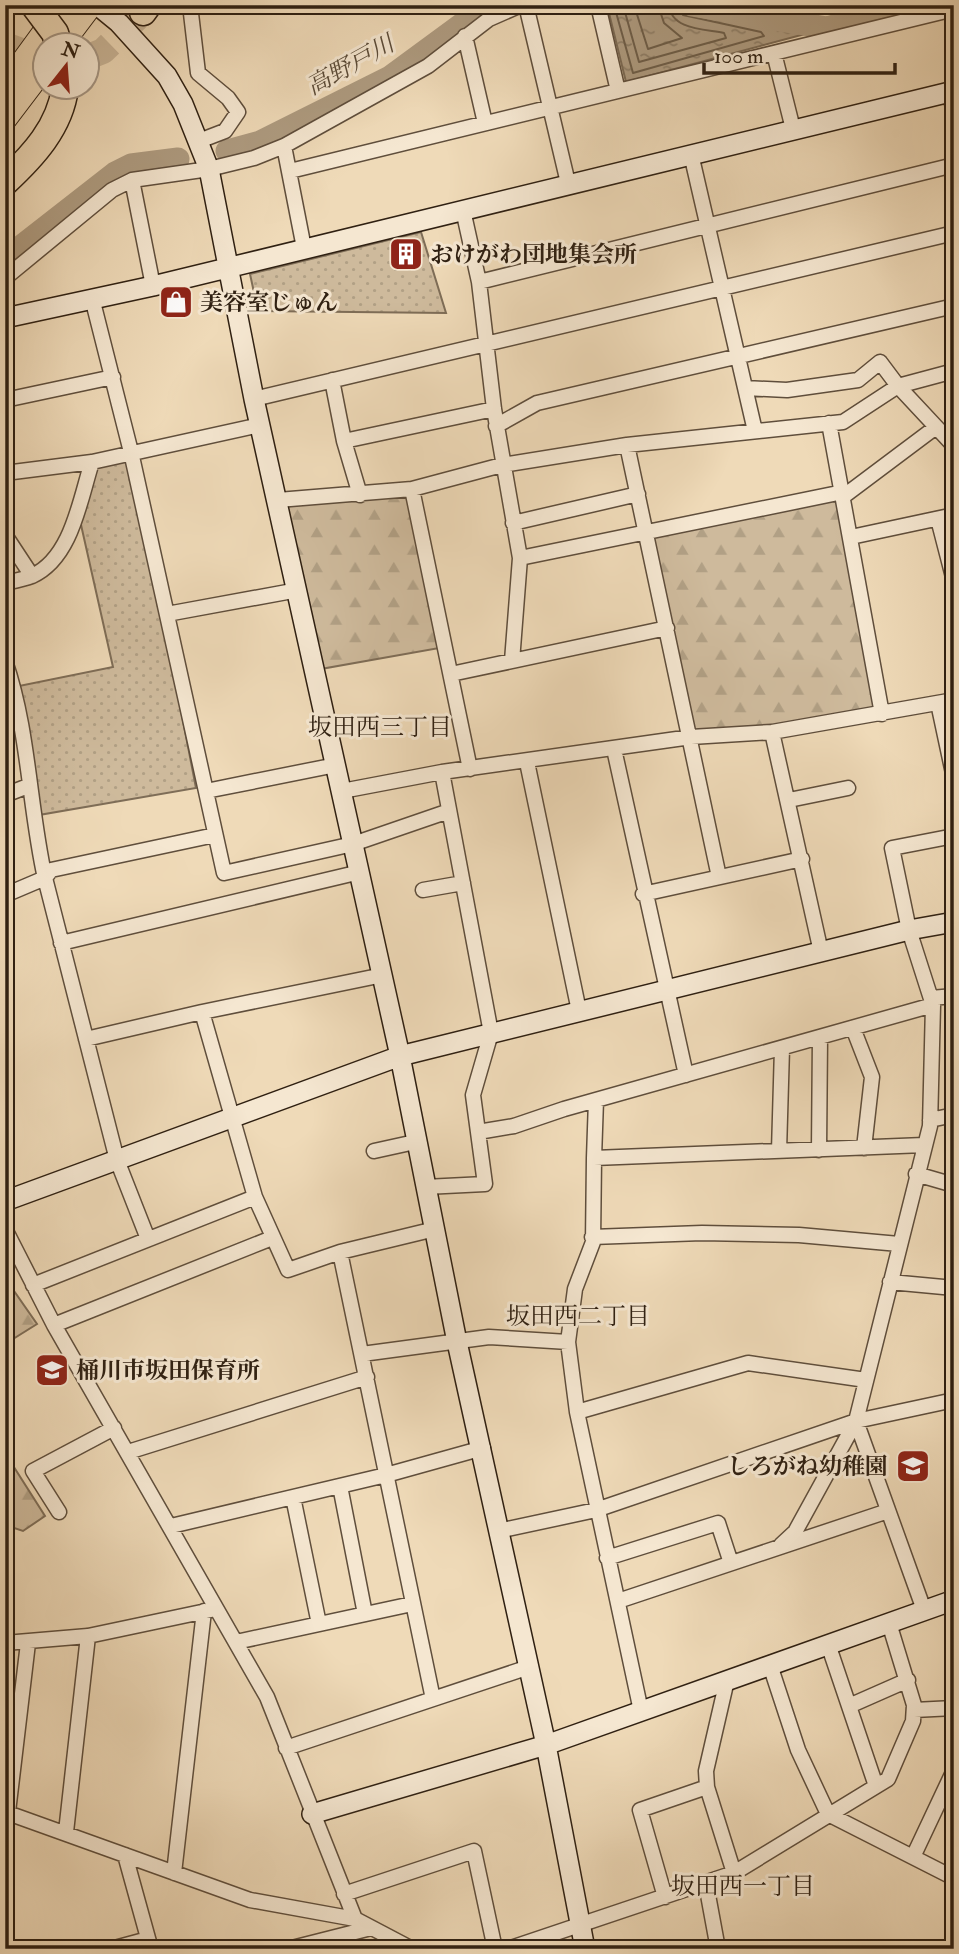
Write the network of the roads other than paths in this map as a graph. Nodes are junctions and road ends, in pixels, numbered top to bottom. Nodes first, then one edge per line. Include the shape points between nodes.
1 (34, 5) edge
2 (64, 5) edge
3 (90, 5) edge
4 (97, 5) edge
5 (190, 5) edge
6 (521, 5) edge
7 (526, 5) edge
8 (598, 5) edge
9 (954, 9) edge
10 (54, 32) edge
11 (70, 32) edge
12 (465, 36) junction
13 (774, 53) junction
14 (32, 83) edge
15 (5, 86) edge
16 (618, 91) junction
17 (952, 98) edge
18 (62, 102) edge
19 (550, 107) junction
20 (5, 119) edge
21 (485, 123) junction
22 (793, 130) junction
23 (199, 141) junction
24 (284, 146) junction
25 (691, 154) junction
26 (954, 165) edge
27 (209, 169) junction
28 (290, 171) junction
29 (132, 180) junction
30 (5, 182) edge
31 (568, 183) junction
32 (463, 210) junction
33 (708, 225) junction
34 (954, 233) edge
35 (304, 248) junction
36 (228, 266) junction
37 (5, 278) edge
38 (479, 282) junction
39 (153, 286) junction
40 (722, 288) junction
41 (92, 298) junction
42 (954, 306) edge
43 (5, 318) edge
44 (488, 343) junction
45 (738, 356) junction
46 (954, 372) edge
47 (113, 377) junction
48 (332, 380) junction
49 (898, 386) junction
50 (745, 388) junction
51 (254, 398) junction
52 (5, 400) edge
53 (494, 409) junction
54 (829, 423) junction
55 (260, 425) junction
56 (496, 426) junction
57 (936, 427) junction
58 (755, 430) junction
59 (344, 442) junction
60 (627, 445) junction
61 (954, 446) edge
62 (131, 452) junction
63 (92, 462) junction
64 (502, 465) junction
65 (5, 473) edge
66 (412, 489) junction
67 (638, 494) junction
68 (844, 494) junction
69 (360, 495) junction
70 (278, 500) junction
71 (954, 515) edge
72 (938, 519) junction
73 (513, 523) junction
74 (646, 532) junction
75 (5, 535) edge
76 (851, 537) junction
77 (520, 558) junction
78 (32, 576) junction
79 (954, 581) edge
80 (5, 583) edge
81 (298, 590) junction
82 (167, 614) junction
83 (667, 628) junction
84 (5, 661) edge
85 (512, 661) junction
86 (451, 674) junction
87 (10, 688) edge
88 (954, 700) edge
89 (938, 703) junction
90 (882, 714) junction
91 (772, 732) junction
92 (691, 737) junction
93 (614, 749) junction
94 (527, 762) junction
95 (336, 765) junction
96 (470, 769) junction
97 (443, 772) junction
98 (954, 778) edge
99 (28, 786) junction
100 (848, 788) dead end
101 (206, 791) junction
102 (342, 791) junction
103 (5, 795) edge
104 (789, 800) junction
105 (449, 811) junction
106 (215, 835) junction
107 (954, 836) edge
108 (353, 844) junction
109 (802, 859) junction
110 (360, 872) junction
111 (719, 877) junction
112 (45, 878) junction
113 (463, 883) junction
114 (423, 890) dead end
115 (643, 894) junction
116 (5, 895) edge
117 (954, 922) edge
118 (909, 930) junction
119 (61, 943) junction
120 (821, 951) junction
121 (383, 975) junction
122 (666, 990) junction
123 (954, 996) edge
124 (932, 1002) junction
125 (579, 1011) junction
126 (202, 1012) junction
127 (853, 1028) junction
128 (491, 1033) junction
129 (820, 1037) junction
130 (86, 1039) junction
131 (782, 1048) junction
132 (400, 1056) junction
133 (686, 1075) junction
134 (596, 1100) junction
135 (954, 1115) edge
136 (232, 1117) junction
137 (930, 1120) junction
138 (478, 1132) junction
139 (415, 1142) junction
140 (924, 1146) junction
141 (864, 1148) junction
142 (819, 1150) junction
143 (374, 1151) dead end
144 (779, 1151) junction
145 (594, 1158) junction
146 (117, 1160) junction
147 (916, 1174) junction
148 (954, 1185) edge
149 (425, 1186) junction
150 (255, 1196) junction
151 (5, 1200) edge
152 (5, 1229) edge
153 (435, 1229) junction
154 (592, 1237) junction
155 (272, 1238) junction
156 (148, 1239) junction
157 (899, 1244) junction
158 (340, 1252) junction
159 (890, 1282) junction
160 (33, 1285) junction
161 (954, 1288) edge
162 (54, 1325) junction
163 (457, 1342) junction
164 (568, 1342) junction
165 (362, 1354) junction
166 (367, 1377) junction
167 (866, 1380) junction
168 (954, 1400) edge
169 (577, 1412) junction
170 (856, 1421) junction
171 (114, 1428) junction
172 (483, 1448) junction
173 (128, 1452) junction
174 (386, 1475) junction
175 (340, 1486) junction
176 (293, 1497) junction
177 (596, 1510) junction
178 (888, 1511) junction
179 (59, 1512) dead end
180 (171, 1526) junction
181 (498, 1531) junction
182 (781, 1545) junction
183 (607, 1558) junction
184 (731, 1563) junction
185 (954, 1600) edge
186 (618, 1601) junction
187 (412, 1604) junction
188 (211, 1610) junction
189 (924, 1610) junction
190 (365, 1614) junction
191 (888, 1623) junction
192 (319, 1624) junction
193 (88, 1636) junction
194 (236, 1642) junction
195 (5, 1643) edge
196 (28, 1643) junction
197 (828, 1644) junction
198 (770, 1665) junction
199 (529, 1667) junction
200 (727, 1680) junction
201 (908, 1681) junction
202 (433, 1699) junction
203 (849, 1706) junction
204 (954, 1708) edge
205 (914, 1710) junction
206 (641, 1711) junction
207 (546, 1745) junction
208 (286, 1748) junction
209 (954, 1770) edge
210 (876, 1786) junction
211 (707, 1787) junction
212 (6, 1812) edge
213 (312, 1814) junction
214 (828, 1814) junction
215 (66, 1832) junction
216 (125, 1855) junction
217 (913, 1857) junction
218 (174, 1873) junction
219 (734, 1873) junction
220 (954, 1878) edge
221 (706, 1884) junction
222 (344, 1894) junction
223 (665, 1897) junction
224 (355, 1919) junction
225 (580, 1925) junction
226 (371, 1928) junction
227 (149, 1944) edge
228 (111, 1949) edge
229 (288, 1949) edge
230 (412, 1949) edge
231 (495, 1949) edge
232 (508, 1949) edge
233 (585, 1949) edge
234 (718, 1949) edge

1 - 10 highway, bridge
2 - 15 main road
3 - 11 main road
4 - 23 street via 167,76
5 - 23 street via 198,73 238,111 225,131
6 - 12 street
7 - 19 street
8 - 16 street
9 - 13 street
12 - 21 street
12 - 24 street via 428,66
13 - 16 street
13 - 22 street
14 - 20 main road
16 - 19 street
17 - 22 street
18 - 30 highway via 37,150
19 - 21 street
19 - 31 street
21 - 28 street
22 - 25 street
23 - 27 street
24 - 27 street
24 - 28 street
25 - 31 street
25 - 33 street
26 - 33 street
27 - 29 street
27 - 36 street
28 - 35 street
29 - 37 street via 112,190
29 - 39 street
31 - 32 street
32 - 35 street
32 - 38 street
33 - 38 street
33 - 40 street
34 - 40 street
35 - 36 street
36 - 39 street
36 - 51 street
38 - 44 street
39 - 41 street
40 - 44 street
40 - 45 street
41 - 43 street
41 - 47 street
42 - 45 street
44 - 48 street
44 - 53 street
45 - 50 street
45 - 56 street via 537,403
46 - 49 street
47 - 52 street
47 - 62 street
48 - 51 street
48 - 59 street
49 - 50 street via 880,362 858,380 786,390
49 - 54 street via 844,422
49 - 57 street
50 - 58 street
51 - 55 street
53 - 56 street
53 - 59 street
54 - 58 street
54 - 68 street
55 - 62 street
55 - 70 street
56 - 64 street
57 - 61 street
57 - 68 street
58 - 60 street
59 - 69 street
60 - 64 street
60 - 67 street
62 - 63 street
62 - 82 street
63 - 65 street
63 - 78 street via 63,547
64 - 66 street
64 - 73 street
66 - 69 street
66 - 86 street
67 - 73 street
67 - 74 street
68 - 74 street
68 - 76 street
69 - 70 street
70 - 81 street
71 - 72 street
72 - 76 street
72 - 79 street
73 - 77 street
74 - 77 street
74 - 83 street
75 - 78 street
76 - 90 street
77 - 85 street
78 - 80 street
81 - 82 street
81 - 95 street
82 - 101 street
83 - 85 street
83 - 92 street
84 - 87 street
85 - 86 street
86 - 96 street
87 - 99 street
88 - 89 street
89 - 90 street
89 - 98 street
90 - 91 street
91 - 92 street
91 - 104 street
92 - 93 street
92 - 111 street
93 - 94 street
93 - 115 street
94 - 96 street
94 - 125 street
95 - 101 street
95 - 102 street
96 - 97 street
97 - 102 street
97 - 105 street
99 - 103 street
99 - 112 street
100 - 104 street
101 - 106 street
102 - 108 street
104 - 109 street
105 - 108 street
105 - 113 street
106 - 108 street via 224,873
106 - 112 street via 51,870
107 - 118 street via 892,848
108 - 110 street
109 - 111 street
109 - 120 street
110 - 119 street
110 - 121 street
111 - 115 street
112 - 116 street
112 - 119 street
113 - 114 street
113 - 128 street
115 - 122 street
117 - 118 street
118 - 120 street
118 - 124 street
119 - 130 street
120 - 122 street
121 - 126 street
121 - 132 street
122 - 125 street
122 - 133 street
123 - 124 street
124 - 127 street
124 - 137 street
125 - 128 street
126 - 130 street
126 - 136 street
127 - 129 street
127 - 141 street via 872,1077
128 - 132 street
128 - 138 street via 473,1096
129 - 131 street
129 - 142 street
130 - 146 street
131 - 133 street
131 - 144 street
132 - 136 street
132 - 139 street
133 - 134 street
134 - 138 street via 514,1126
134 - 145 street
135 - 137 street
136 - 146 street
136 - 150 street
137 - 140 street
138 - 149 street via 485,1184
139 - 143 street
139 - 149 street
140 - 141 street
140 - 147 street
141 - 142 street
142 - 144 street
144 - 145 street
145 - 154 street
146 - 151 street
146 - 156 street
147 - 148 street
147 - 157 street
149 - 153 street
150 - 155 street
150 - 156 street
152 - 160 street
153 - 158 street
153 - 163 street
154 - 157 street via 799,1235
154 - 164 street via 575,1289
155 - 158 street via 288,1270
155 - 162 street
156 - 160 street
157 - 159 street
158 - 165 street
159 - 161 street
159 - 167 street
160 - 162 street
162 - 171 street
163 - 164 street via 489,1337
163 - 165 street
163 - 172 street
164 - 169 street
165 - 166 street
166 - 173 street
166 - 174 street
167 - 169 street via 748,1363
167 - 170 street
168 - 170 street
169 - 177 street
170 - 177 street
170 - 178 street
170 - 182 street via 795,1532
171 - 173 street
171 - 179 street via 33,1471
172 - 174 street
172 - 181 street
173 - 180 street
174 - 175 street
174 - 187 street
175 - 176 street
175 - 190 street
176 - 180 street
176 - 192 street
177 - 181 street
177 - 183 street
178 - 182 street
178 - 189 street
180 - 188 street
181 - 199 street
182 - 184 street
183 - 184 street via 718,1523
183 - 186 street
184 - 186 street
185 - 189 street
186 - 206 street
187 - 190 street
187 - 202 street
188 - 193 street
188 - 194 street
188 - 218 street
189 - 191 street
190 - 192 street
191 - 197 street
191 - 201 street
192 - 194 street
193 - 196 street
193 - 215 street
194 - 208 street via 267,1697
195 - 196 street
196 - 212 street
197 - 198 street
197 - 203 street
198 - 200 street
198 - 214 street via 798,1750
199 - 202 street
199 - 207 street
200 - 206 street
200 - 211 street via 706,1771
201 - 203 street
201 - 205 street
202 - 208 street
203 - 210 street
204 - 205 street
205 - 210 street via 888,1779
206 - 207 street
207 - 213 street
207 - 225 street
208 - 213 street
209 - 217 street
210 - 214 street
211 - 219 street
211 - 223 street via 640,1810
212 - 215 street
213 - 222 street
214 - 217 street
214 - 219 street
215 - 216 street
216 - 218 street
216 - 227 street
217 - 220 street
218 - 224 street via 250,1900
219 - 221 street
221 - 223 street
221 - 234 street
222 - 224 street
222 - 231 street via 474,1851
223 - 225 street
224 - 226 street
225 - 232 street
225 - 233 street
226 - 229 street
226 - 230 street
227 - 228 street

